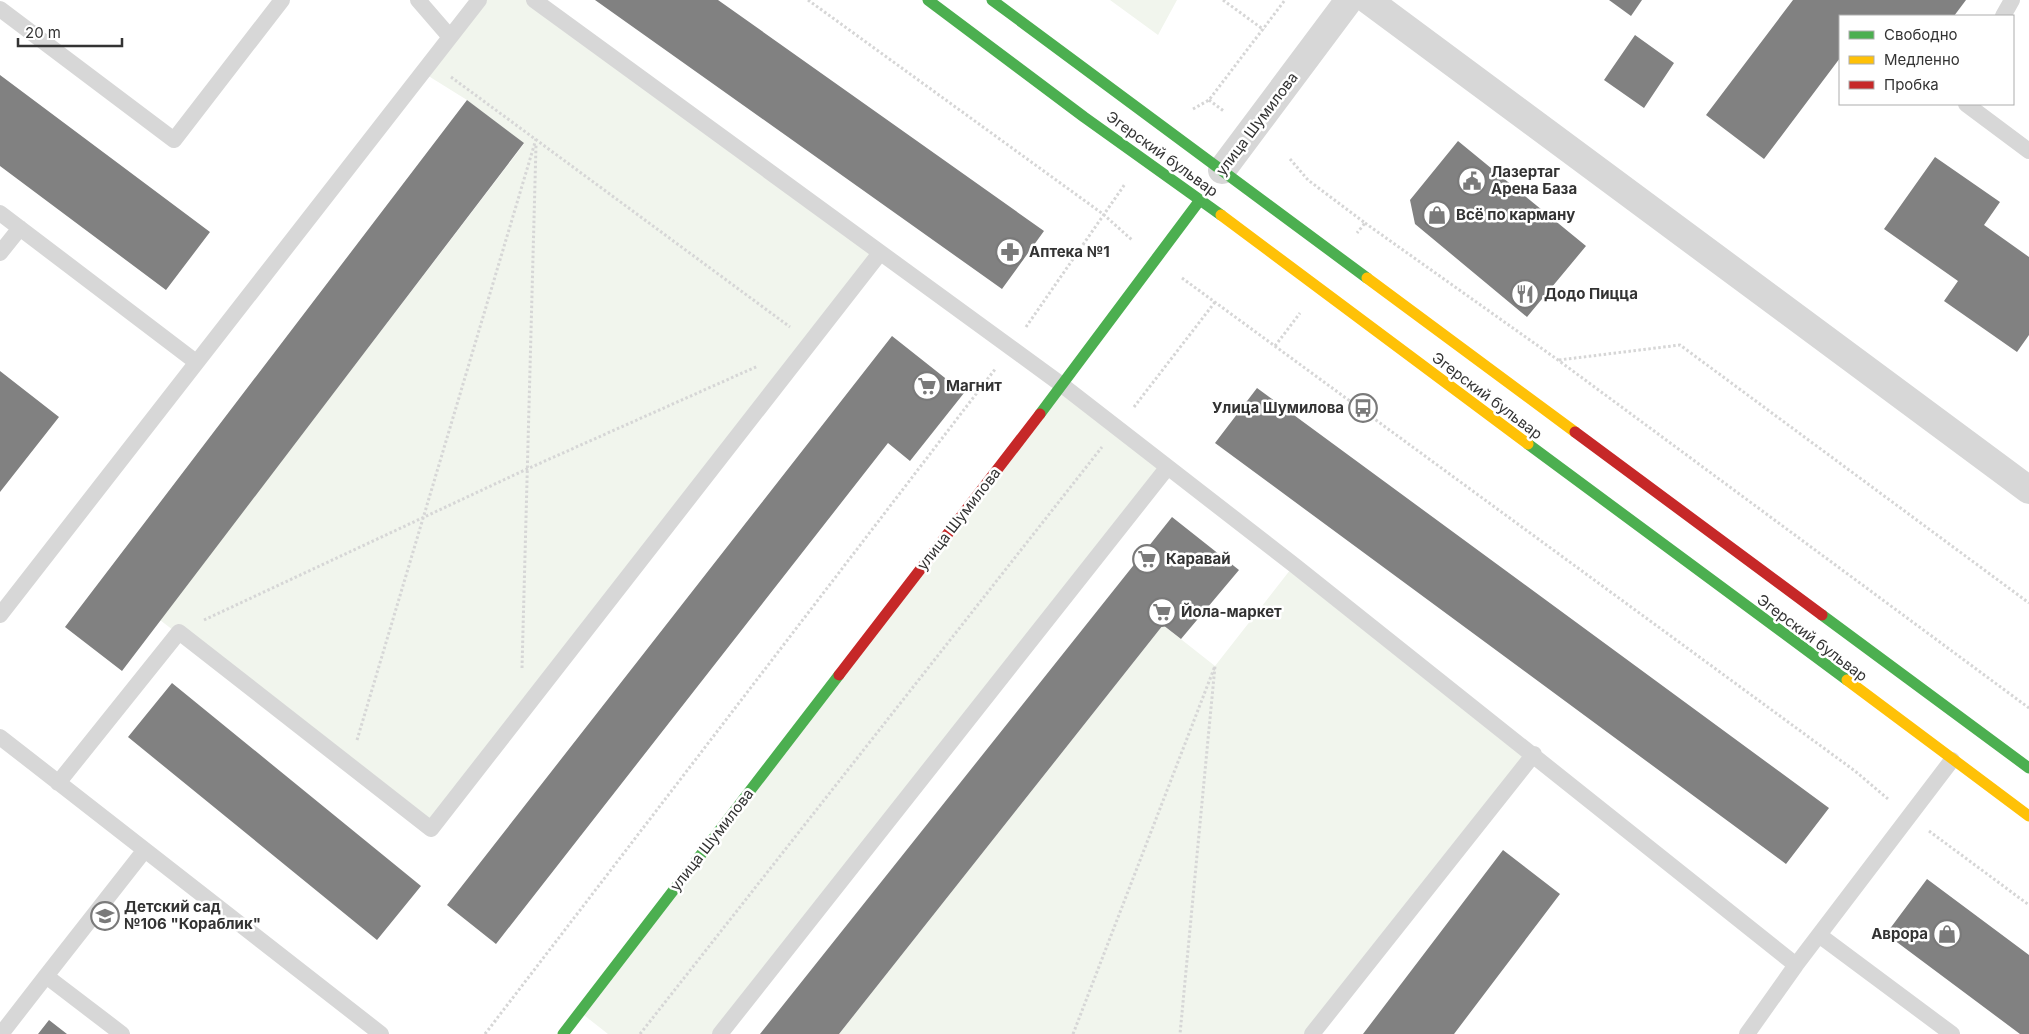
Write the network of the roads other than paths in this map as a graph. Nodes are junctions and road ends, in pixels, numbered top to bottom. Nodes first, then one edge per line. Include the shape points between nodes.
1 (282, 0) edge
2 (418, 0) edge
3 (479, 0) edge
4 (534, 0) edge
5 (928, 0) edge
6 (992, 0) edge
7 (1349, 0) edge
8 (1368, 0) edge
9 (2012, 0) edge
10 (0, 9) edge
11 (2003, 15) edge
12 (450, 37) junction
13 (1967, 105) edge
14 (2029, 150) edge
15 (1219, 174) junction
16 (1203, 196) junction
17 (0, 213) edge
18 (20, 228) junction
19 (0, 253) edge
20 (880, 253) junction
21 (196, 362) junction
22 (1062, 385) junction
23 (1167, 468) junction
24 (2029, 490) edge
25 (0, 615) edge
26 (0, 737) edge
27 (1534, 754) junction
28 (1955, 756) junction
29 (2029, 768) edge
30 (58, 783) junction
31 (2029, 816) edge
32 (144, 851) junction
33 (1819, 935) junction
34 (1796, 965) junction
35 (46, 976) junction
36 (570, 1032) edge
37 (1, 1034) edge
38 (122, 1034) edge
39 (382, 1034) edge
40 (720, 1034) edge
41 (1312, 1034) edge
42 (1747, 1034) edge
43 (1952, 1034) edge

1 - 10 lane via 174,140
2 - 12 lane
3 - 12 lane
4 - 20 lane
5 - 16 main road, Эгерский бульвар via 1084,117
6 - 15 main road, Эгерский бульвар
7 - 15 street, улица Шумилова
8 - 24 street
9 - 11 lane
12 - 21 lane
13 - 14 lane
15 - 29 main road, Эгерский бульвар via 1972,733
16 - 22 main road, улица Шумилова
16 - 28 main road, Эгерский бульвар
17 - 18 lane
18 - 19 lane
18 - 21 lane
20 - 22 lane
20 - 30 lane via 431,830 179,632
21 - 25 lane
22 - 23 lane
22 - 36 main road, улица Шумилова
23 - 27 lane
23 - 40 lane
26 - 30 lane
27 - 34 lane
27 - 41 lane
28 - 31 main road, Эгерский бульвар
28 - 33 lane
30 - 32 lane
32 - 35 lane
32 - 39 lane
33 - 34 lane
33 - 43 lane
34 - 42 lane
35 - 37 lane
35 - 38 lane

